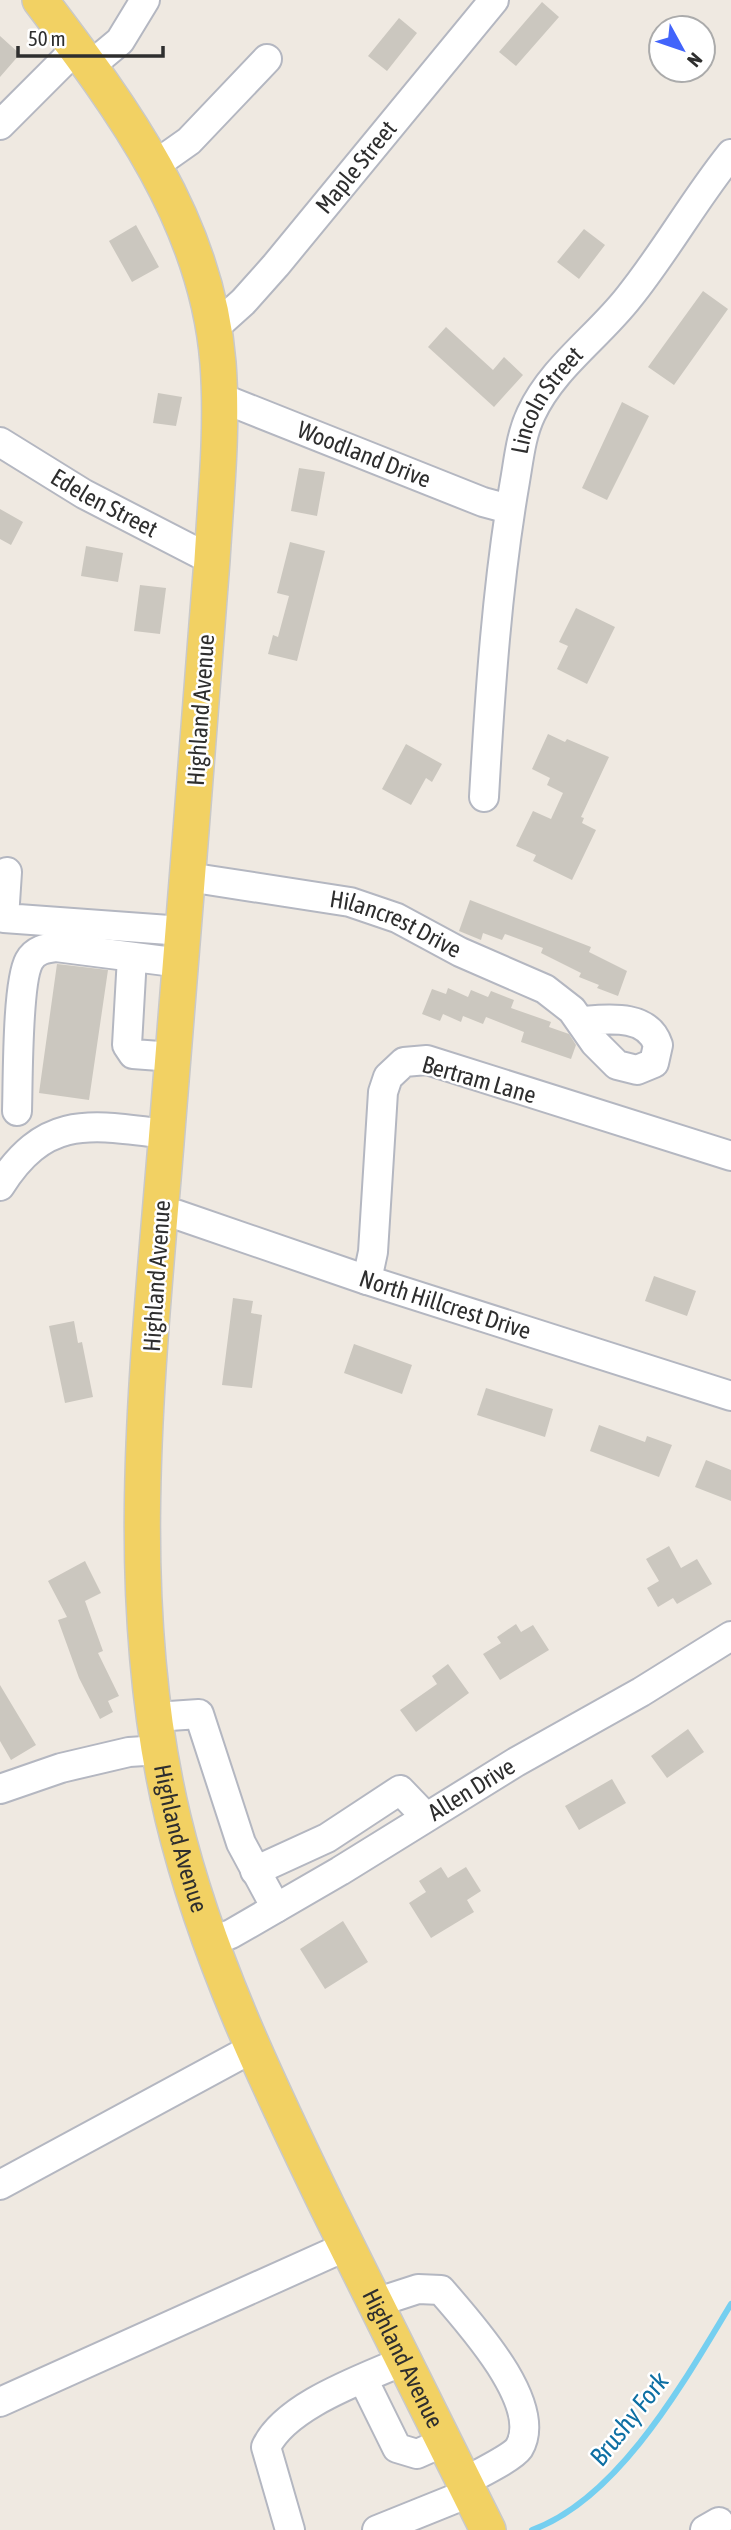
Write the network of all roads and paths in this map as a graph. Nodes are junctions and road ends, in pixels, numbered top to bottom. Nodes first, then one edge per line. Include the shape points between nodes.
1 (40, 0) edge
2 (145, 0) edge
3 (494, 0) edge
4 (84, 57) junction
5 (267, 59) dead end
6 (0, 125) edge
7 (731, 155) edge
8 (155, 165) junction
9 (214, 328) junction
10 (219, 397) junction
11 (0, 442) edge
12 (509, 509) junction
13 (212, 560) junction
14 (484, 797) dead end
15 (7, 872) dead end
16 (188, 877) junction
17 (182, 947) junction
18 (132, 957) junction
19 (582, 1021) dead end
20 (173, 1057) junction
21 (8, 1108) edge
22 (59, 1130) junction
23 (167, 1134) junction
24 (731, 1156) edge
25 (0, 1186) edge
26 (160, 1213) junction
27 (367, 1280) junction
28 (731, 1396) edge
29 (731, 1636) edge
30 (157, 1733) junction
31 (0, 1789) edge
32 (426, 1817) junction
33 (255, 1871) junction
34 (276, 1908) junction
35 (210, 1942) junction
36 (253, 2048) junction
37 (0, 2185) edge
38 (347, 2246) junction
39 (375, 2303) junction
40 (403, 2361) junction
41 (363, 2379) junction
42 (0, 2402) edge
43 (444, 2442) junction
44 (476, 2506) edge
45 (290, 2530) edge
46 (377, 2530) edge

1 - 4 main road, Highland Avenue
2 - 4 street via 120,41
3 - 9 street, Maple Street via 276,265
4 - 6 street
4 - 8 main road, Highland Avenue
5 - 8 street via 189,141
7 - 12 street, Lincoln Street via 628,298 547,385 522,441
8 - 9 main road, Highland Avenue via 195,251
9 - 10 main road, Highland Avenue
10 - 12 street, Woodland Drive
10 - 13 main road, Highland Avenue
11 - 13 street, Edelen Street via 84,494
12 - 14 street, Lincoln Street
13 - 16 main road, Highland Avenue
15 - 17 street via 4,918
16 - 17 main road, Highland Avenue
16 - 19 street, Hilancrest Drive via 367,906 545,989
17 - 18 street
17 - 20 main road, Highland Avenue
18 - 20 street via 127,1045 133,1054
18 - 21 street via 57,947 42,949 30,958
20 - 23 main road, Highland Avenue
21 - 22 street
22 - 23 street via 100,1126
22 - 25 street via 23,1155
23 - 26 main road, Highland Avenue
24 - 27 street, Bertram Lane via 427,1060 404,1062 388,1077 381,1102 373,1252
26 - 27 street, North Hillcrest Drive via 178,1215
26 - 30 main road, Highland Avenue via 142,1513 144,1613
27 - 28 street, North Hillcrest Drive
29 - 32 street, Allen Drive
30 - 31 street via 129,1752
30 - 33 street via 198,1714
30 - 35 main road, Highland Avenue via 182,1852
32 - 33 street via 400,1790 327,1838
32 - 34 street, Allen Drive
33 - 34 street
34 - 35 street, Allen Drive
35 - 36 main road, Highland Avenue
36 - 37 street
36 - 38 main road, Highland Avenue
38 - 39 main road, Highland Avenue
38 - 42 street
39 - 40 main road, Highland Avenue
39 - 44 street via 418,2289 441,2290 514,2385 526,2428 518,2450
40 - 41 street
40 - 43 main road, Highland Avenue
41 - 43 street via 397,2448 417,2454
41 - 45 street via 326,2396 271,2436 266,2447
43 - 44 main road, Highland Avenue
44 - 46 street

